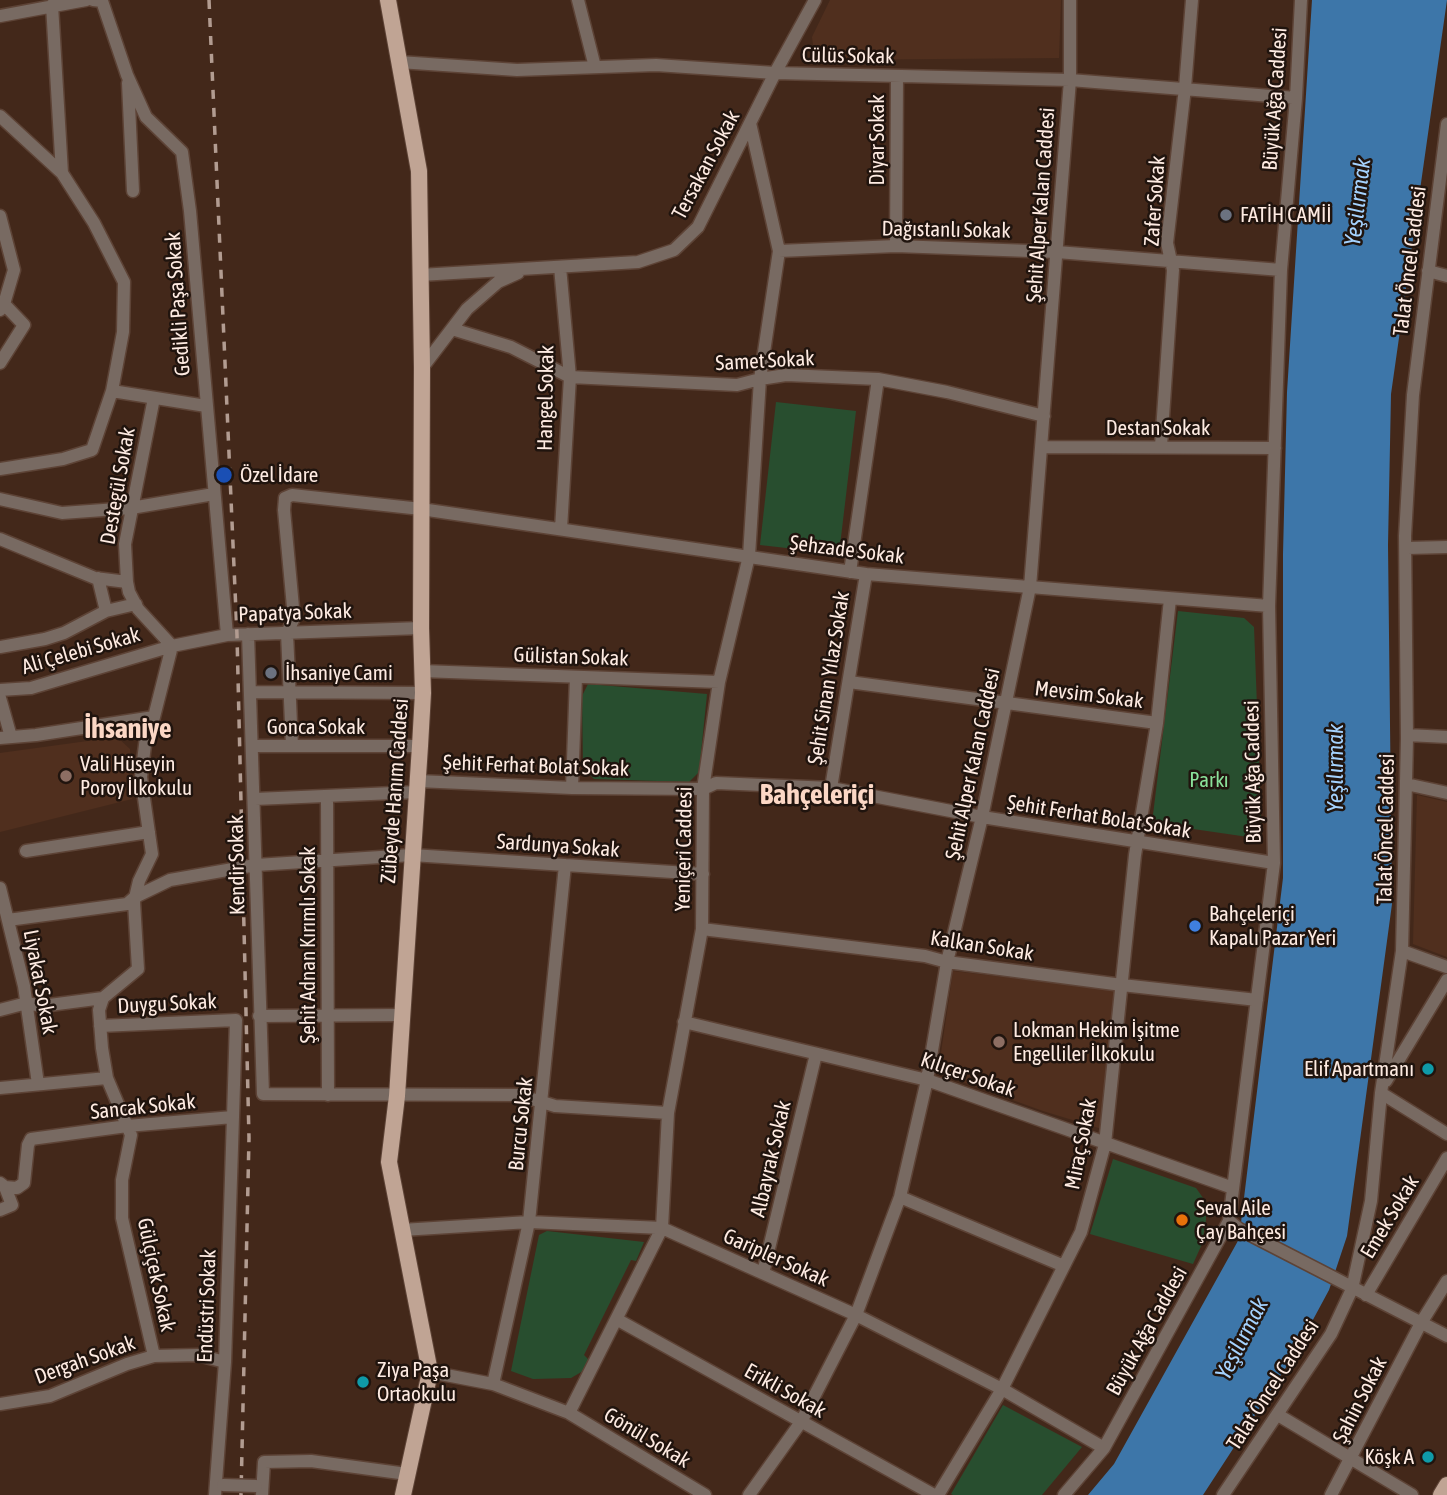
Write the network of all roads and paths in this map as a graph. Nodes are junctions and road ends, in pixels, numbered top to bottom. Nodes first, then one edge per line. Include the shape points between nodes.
1 (86, 0) edge
2 (93, 0) edge
3 (388, 0) edge
4 (578, 0) edge
5 (815, 0) edge
6 (1070, 0) edge
7 (1192, 0) edge
8 (1301, 0) edge
9 (52, 5) junction
10 (0, 16) edge
11 (399, 62) junction
12 (595, 66) junction
13 (775, 73) junction
14 (127, 75) junction
15 (897, 76) junction
16 (1070, 80) junction
17 (1185, 88) junction
18 (1296, 98) junction
19 (0, 116) edge
20 (750, 123) junction
21 (1447, 126) edge
22 (62, 173) junction
23 (133, 191) dead end
24 (0, 216) edge
25 (896, 246) junction
26 (779, 251) junction
27 (1057, 252) junction
28 (1171, 261) junction
29 (560, 267) junction
30 (528, 269) junction
31 (1280, 271) junction
32 (1428, 271) junction
33 (421, 275) junction
34 (1447, 276) edge
35 (2, 307) edge
36 (452, 328) junction
37 (0, 363) edge
38 (422, 368) junction
39 (570, 377) junction
40 (760, 379) junction
41 (878, 379) junction
42 (112, 391) junction
43 (154, 398) junction
44 (206, 406) junction
45 (1044, 416) junction
46 (1161, 446) junction
47 (1042, 447) junction
48 (1275, 448) junction
49 (0, 469) edge
50 (214, 494) junction
51 (0, 499) edge
52 (131, 508) junction
53 (421, 509) junction
54 (561, 529) junction
55 (0, 539) edge
56 (1447, 547) edge
57 (1407, 548) junction
58 (749, 556) junction
59 (850, 572) junction
60 (866, 574) junction
61 (98, 578) junction
62 (127, 582) junction
63 (1030, 587) junction
64 (1170, 599) junction
65 (136, 604) junction
66 (1269, 606) junction
67 (106, 611) junction
68 (421, 628) junction
69 (287, 633) junction
70 (248, 634) junction
71 (227, 635) junction
72 (172, 646) junction
73 (0, 647) edge
74 (422, 671) junction
75 (576, 677) junction
76 (719, 682) junction
77 (849, 682) junction
78 (0, 690) edge
79 (251, 692) junction
80 (290, 692) junction
81 (423, 694) junction
82 (0, 698) edge
83 (1006, 704) junction
84 (154, 717) junction
85 (1157, 723) junction
86 (1406, 735) junction
87 (1447, 737) edge
88 (5, 738) edge
89 (253, 746) junction
90 (292, 746) junction
91 (421, 746) junction
92 (1406, 784) junction
93 (418, 786) junction
94 (572, 788) junction
95 (831, 788) junction
96 (703, 789) junction
97 (1447, 793) edge
98 (327, 796) junction
99 (255, 799) junction
100 (982, 817) junction
101 (149, 832) junction
102 (1137, 843) junction
103 (26, 851) dead end
104 (412, 855) junction
105 (328, 860) junction
106 (1274, 863) junction
107 (256, 865) junction
108 (565, 865) junction
109 (703, 874) junction
110 (0, 888) edge
111 (135, 897) junction
112 (8, 920) junction
113 (702, 929) junction
114 (1402, 951) junction
115 (947, 962) junction
116 (1447, 967) edge
117 (1447, 981) edge
118 (1122, 985) junction
119 (103, 998) junction
120 (1257, 1000) junction
121 (26, 1003) junction
122 (0, 1010) edge
123 (402, 1015) junction
124 (259, 1016) junction
125 (327, 1016) junction
126 (684, 1022) junction
127 (100, 1026) junction
128 (816, 1054) junction
129 (107, 1078) junction
130 (927, 1080) junction
131 (38, 1084) junction
132 (0, 1088) edge
133 (1381, 1090) junction
134 (328, 1095) junction
135 (397, 1096) junction
136 (543, 1101) junction
137 (668, 1113) junction
138 (233, 1117) junction
139 (127, 1126) junction
140 (1447, 1134) edge
141 (1105, 1144) junction
142 (1447, 1158) edge
143 (3, 1185) edge
144 (1233, 1188) junction
145 (900, 1197) junction
146 (0, 1209) edge
147 (529, 1222) junction
148 (1234, 1225) junction
149 (663, 1228) junction
150 (402, 1230) junction
151 (1064, 1266) junction
152 (763, 1273) junction
153 (1447, 1281) edge
154 (1352, 1289) junction
155 (1366, 1295) junction
156 (856, 1315) junction
157 (618, 1320) junction
158 (1421, 1323) junction
159 (1447, 1336) edge
160 (154, 1356) junction
161 (225, 1362) junction
162 (430, 1372) junction
163 (493, 1384) junction
164 (1002, 1389) junction
165 (0, 1404) edge
166 (569, 1413) junction
167 (1278, 1415) junction
168 (802, 1422) junction
169 (1104, 1448) junction
170 (1351, 1459) junction
171 (407, 1475) junction
172 (1447, 1485) edge
173 (218, 1489) edge
174 (259, 1491) edge
175 (403, 1495) edge
176 (705, 1495) edge
177 (749, 1495) edge
178 (936, 1495) edge
179 (1064, 1495) edge
180 (1223, 1495) edge
181 (1331, 1495) edge
182 (1412, 1495) edge
183 (1441, 1495) edge

1 - 9 street
2 - 14 street, Gedikli Paşa Sokak via 102,1
3 - 11 main road, Zübeyde Hanım Caddesi
4 - 12 street
5 - 13 street, Tersakan Sokak
6 - 16 street, Şehit Alper Kalan Caddesi
7 - 17 street, Zafer Sokak
8 - 18 street, Büyük Ağa Caddesi
9 - 10 street
9 - 22 street
11 - 12 street, Cülüs Sokak via 517,70
11 - 33 main road, Zübeyde Hanım Caddesi via 419,171
12 - 13 street, Cülüs Sokak
13 - 15 street, Cülüs Sokak
13 - 20 street, Tersakan Sokak
14 - 23 street
14 - 44 street, Gedikli Paşa Sokak via 146,117 182,152
15 - 16 street, Cülüs Sokak
15 - 25 street, Diyar Sokak
16 - 17 street, Cülüs Sokak
16 - 27 street, Şehit Alper Kalan Caddesi
17 - 18 street, Cülüs Sokak
17 - 28 street, Zafer Sokak via 1167,243
18 - 31 street, Büyük Ağa Caddesi
19 - 22 street
20 - 26 street, Yeniçeri Caddesi
20 - 29 street, Tersakan Sokak via 698,227 674,250 638,262
21 - 32 street, Talat Öncel Caddesi
22 - 42 street via 124,282 123,332
24 - 35 street via 14,271
25 - 26 street, Dağıstanlı Sokak
25 - 27 street, Dağıstanlı Sokak
26 - 40 street, Yeniçeri Caddesi
27 - 28 street, Dağıstanlı Sokak
27 - 45 street, Şehit Alper Kalan Caddesi
28 - 31 street, Dağıstanlı Sokak
28 - 46 street, Zafer Sokak
29 - 30 street, Tersakan Sokak
29 - 39 street, Hangel Sokak
30 - 33 street, Tersakan Sokak
30 - 36 street, Tersakan Sokak via 498,282
31 - 48 street, Büyük Ağa Caddesi
32 - 34 street
32 - 57 street, Talat Öncel Caddesi via 1413,395
33 - 38 main road, Zübeyde Hanım Caddesi
35 - 37 street via 24,326
36 - 38 street, Tersakan Sokak
36 - 39 street, Samet Sokak via 511,347
38 - 53 main road, Zübeyde Hanım Caddesi
39 - 40 street, Samet Sokak via 737,385
39 - 54 street, Hangel Sokak
40 - 41 street, Samet Sokak via 786,375
40 - 58 street, Yeniçeri Caddesi
41 - 45 street, Samet Sokak
41 - 59 street
42 - 43 street
42 - 49 street via 92,450
43 - 44 street
43 - 52 street, Destegül Sokak
44 - 50 street, Gedikli Paşa Sokak
45 - 47 street, Şehit Alper Kalan Caddesi
46 - 47 street, Destan Sokak
46 - 48 street, Destan Sokak
47 - 63 street, Şehit Alper Kalan Caddesi
48 - 66 street, Büyük Ağa Caddesi
50 - 52 street
50 - 71 street, Gedikli Paşa Sokak
51 - 52 street via 62,513
52 - 62 street, Destegül Sokak via 125,544
53 - 54 street, Şehzade Sokak
53 - 68 main road, Zübeyde Hanım Caddesi
53 - 69 street, Şehzade Sokak via 292,495 285,498 294,618
54 - 58 street, Şehzade Sokak
55 - 61 street
56 - 57 street
57 - 86 street, Talat Öncel Caddesi
58 - 59 street, Şehzade Sokak
58 - 76 street, Yeniçeri Caddesi
59 - 60 street, Şehzade Sokak
60 - 63 street, Şehzade Sokak
60 - 77 street, Şehit Sinan Yılaz Sokak
61 - 62 street
61 - 67 street
62 - 65 street, Destegül Sokak
63 - 64 street, Şehzade Sokak
63 - 83 street, Şehit Alper Kalan Caddesi
64 - 66 street, Şehzade Sokak
64 - 85 street, Miraç Sokak
65 - 67 street
65 - 72 street, Destegül Sokak
66 - 106 street, Büyük Ağa Caddesi
67 - 73 street via 64,633
68 - 69 street, Papatya Sokak
68 - 74 main road, Zübeyde Hanım Caddesi
69 - 70 street, Papatya Sokak
69 - 80 street
70 - 71 street, Papatya Sokak
70 - 79 street, Kendir Sokak
71 - 72 street, Papatya Sokak
72 - 78 street, Ali Çelebi Sokak via 31,688
72 - 84 street
74 - 75 street, Gülistan Sokak
74 - 81 main road, Zübeyde Hanım Caddesi
75 - 76 street, Gülistan Sokak
75 - 94 street
76 - 96 street, Yeniçeri Caddesi
77 - 83 street, Mevsim Sokak
77 - 95 street, Şehit Sinan Yılaz Sokak
79 - 80 street
79 - 89 street, Kendir Sokak
80 - 81 street
80 - 90 street
81 - 91 main road, Zübeyde Hanım Caddesi
82 - 88 street
83 - 85 street, Mevsim Sokak
83 - 100 street, Şehit Alper Kalan Caddesi
84 - 88 street
84 - 101 street via 146,737 141,776
85 - 102 street, Miraç Sokak
86 - 87 street
86 - 92 street, Talat Öncel Caddesi
89 - 90 street, Gonca Sokak
89 - 99 street, Kendir Sokak
90 - 91 street, Gonca Sokak
91 - 93 main road, Zübeyde Hanım Caddesi
92 - 97 street
92 - 114 street, Talat Öncel Caddesi
93 - 94 street, Şehit Ferhat Bolat Sokak
93 - 98 street, Şehit Ferhat Bolat Sokak
93 - 104 main road, Zübeyde Hanım Caddesi
94 - 96 street, Şehit Ferhat Bolat Sokak
95 - 96 street, Şehit Ferhat Bolat Sokak via 716,783
95 - 100 street, Şehit Ferhat Bolat Sokak
96 - 109 street, Yeniçeri Caddesi
98 - 99 street, Şehit Ferhat Bolat Sokak
98 - 105 street, Şehit Adnan Kırımlı Sokak
99 - 107 street, Kendir Sokak
100 - 102 street, Şehit Ferhat Bolat Sokak
100 - 115 street, Şehit Alper Kalan Caddesi
101 - 103 street
101 - 111 street via 152,854
102 - 106 street, Şehit Ferhat Bolat Sokak
102 - 118 street, Miraç Sokak
104 - 105 street, Sardunya Sokak
104 - 108 street, Sardunya Sokak
104 - 123 main road, Zübeyde Hanım Caddesi
105 - 107 street, Sardunya Sokak
105 - 125 street, Şehit Adnan Kırımlı Sokak
106 - 120 street, Büyük Ağa Caddesi
107 - 111 street, Sardunya Sokak via 170,880
107 - 124 street, Kendir Sokak
108 - 109 street, Sardunya Sokak
108 - 136 street, Burcu Sokak
109 - 113 street, Yeniçeri Caddesi
110 - 112 street, Liyakat Sokak
111 - 112 street, Sardunya Sokak via 127,904
111 - 119 street via 138,969
112 - 121 street, Liyakat Sokak
113 - 115 street, Kalkan Sokak
113 - 126 street, Yeniçeri Caddesi
114 - 116 street
114 - 133 street, Talat Öncel Caddesi
115 - 118 street, Kalkan Sokak
115 - 130 street, Şehit Alper Kalan Caddesi
117 - 133 street
118 - 120 street, Kalkan Sokak
118 - 141 street, Miraç Sokak
119 - 121 street via 42,1006
119 - 127 street, Gülçiçek Sokak
120 - 144 street, Büyük Ağa Caddesi
121 - 122 street
121 - 131 street, Liyakat Sokak
123 - 125 street
123 - 135 main road, Zübeyde Hanım Caddesi
124 - 125 street
124 - 134 street, Kendir Sokak via 263,1094
125 - 134 street, Şehit Adnan Kırımlı Sokak
126 - 128 street, Kılıçer Sokak
126 - 137 street, Yeniçeri Caddesi
127 - 129 street, Gülçiçek Sokak
127 - 138 street, Duygu Sokak via 236,1020
128 - 130 street, Kılıçer Sokak
128 - 152 street, Albayrak Sokak
129 - 131 street
129 - 139 street, Gülçiçek Sokak
130 - 141 street, Kılıçer Sokak
130 - 145 street, Şehit Alper Kalan Caddesi
131 - 132 street
133 - 140 street
133 - 154 street, Talat Öncel Caddesi via 1371,1201
134 - 135 street
135 - 136 street via 519,1095
135 - 150 main road, Zübeyde Hanım Caddesi via 389,1163
136 - 137 street via 555,1106
136 - 147 street, Burcu Sokak
137 - 149 street, Yeniçeri Caddesi
138 - 139 street, Sancak Sokak
138 - 161 street, Endüstri Sokak
139 - 143 street, Sancak Sokak via 31,1139 24,1183 17,1188
139 - 160 street, Gülçiçek Sokak via 131,1135 122,1180 122,1219
141 - 144 street, Kılıçer Sokak
141 - 151 street, Miraç Sokak via 1081,1232
142 - 155 street, Emek Sokak
143 - 146 street via 12,1205
144 - 148 street, Büyük Ağa Caddesi
145 - 151 street
145 - 156 street, Şehit Alper Kalan Caddesi
147 - 149 street, Garipler Sokak
147 - 150 street, Garipler Sokak
147 - 163 street, Burcu Sokak
148 - 154 street
148 - 169 street, Büyük Ağa Caddesi
149 - 152 street, Garipler Sokak
149 - 157 street, Yeniçeri Caddesi
150 - 162 main road, Zübeyde Hanım Caddesi
151 - 164 street, Miraç Sokak
152 - 156 street, Garipler Sokak
153 - 158 street, Şahin Sokak
154 - 155 street
154 - 167 street, Talat Öncel Caddesi via 1331,1334
155 - 158 street
156 - 164 street, Garipler Sokak
156 - 168 street, Şehit Alper Kalan Caddesi
157 - 166 street, Yeniçeri Caddesi
157 - 168 street, Erikli Sokak
158 - 159 street
158 - 170 street, Şahin Sokak
160 - 161 street, Dergah Sokak via 198,1355
160 - 165 street, Dergah Sokak via 50,1396
161 - 173 street, Endüstri Sokak
162 - 163 street
162 - 171 main road, Zübeyde Hanım Caddesi
163 - 166 street
164 - 169 street, Garipler Sokak
164 - 178 street, Miraç Sokak
166 - 176 street, Gönül Sokak
167 - 170 street
167 - 180 street, Talat Öncel Caddesi
168 - 177 street, Şehit Alper Kalan Caddesi
168 - 178 street, Erikli Sokak
169 - 179 street, Büyük Ağa Caddesi
170 - 181 street, Şahin Sokak
170 - 182 street
171 - 174 street via 312,1461 264,1462 264,1468 256,1468
171 - 175 main road, Zübeyde Hanım Caddesi
172 - 183 main road
173 - 174 street, bridge

